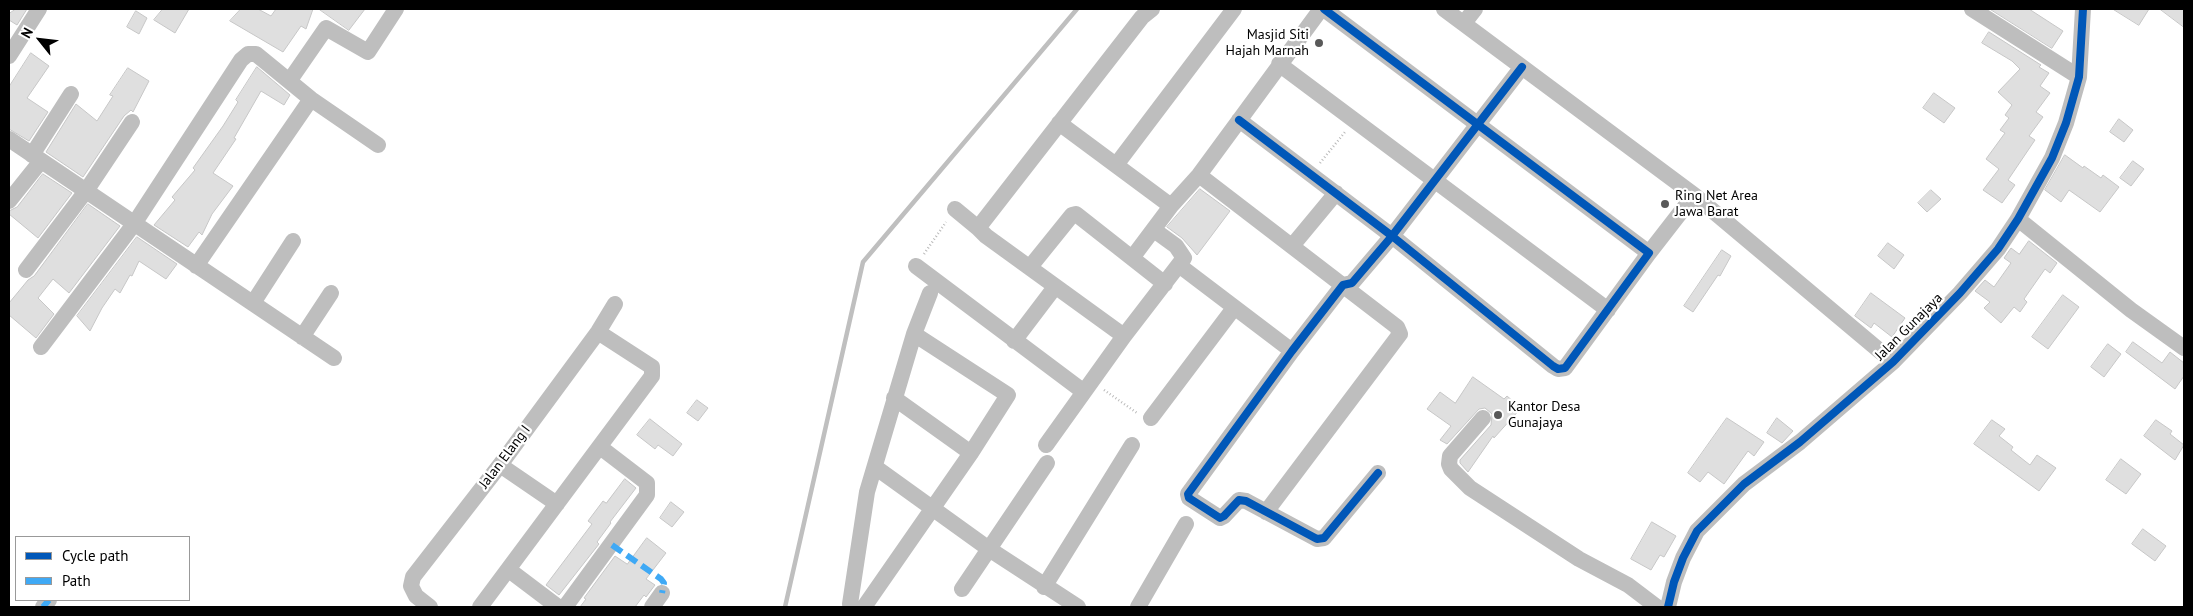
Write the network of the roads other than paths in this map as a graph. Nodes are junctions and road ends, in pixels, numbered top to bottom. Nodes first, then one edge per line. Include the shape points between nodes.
1 (39, 9) edge
2 (396, 9) edge
3 (1152, 9) edge
4 (1234, 9) edge
5 (1322, 9) edge
6 (1444, 9) edge
7 (1475, 9) edge
8 (1972, 9) edge
9 (2083, 9) edge
10 (1464, 23) junction
11 (9, 56) edge
12 (1280, 64) junction
13 (1522, 67) junction
14 (2079, 77) junction
15 (290, 80) junction
16 (71, 94) dead end
17 (310, 99) junction
18 (1240, 120) junction
19 (132, 122) dead end
20 (1060, 123) junction
21 (1477, 124) junction
22 (9, 140) edge
23 (378, 145) dead end
24 (36, 158) junction
25 (1116, 165) junction
26 (1198, 175) junction
27 (1435, 180) junction
28 (86, 191) junction
29 (1336, 193) junction
30 (1694, 195) junction
31 (9, 201) edge
32 (1171, 206) junction
33 (955, 209) road end
34 (2018, 219) junction
35 (134, 224) junction
36 (978, 228) junction
37 (1154, 230) junction
38 (1392, 236) junction
39 (293, 241) dead end
40 (1292, 246) junction
41 (1649, 253) junction
42 (1132, 258) junction
43 (196, 266) junction
44 (916, 266) road end
45 (1180, 266) junction
46 (1030, 267) junction
47 (26, 270) dead end
48 (1165, 284) junction
49 (1343, 285) junction
50 (1055, 287) junction
51 (930, 293) dead end
52 (331, 294) dead end
53 (253, 302) junction
54 (614, 304) dead end
55 (1234, 308) junction
56 (1608, 310) junction
57 (598, 332) junction
58 (914, 334) junction
59 (1124, 336) junction
60 (302, 337) junction
61 (1014, 341) junction
62 (41, 347) dead end
63 (2184, 348) edge
64 (1292, 351) junction
65 (334, 358) dead end
66 (1893, 362) junction
67 (1089, 387) junction
68 (894, 398) junction
69 (1151, 418) road end
70 (1483, 418) dead end
71 (1046, 445) dead end
72 (1132, 445) dead end
73 (600, 447) junction
74 (970, 453) junction
75 (1047, 463) dead end
76 (500, 465) junction
77 (875, 467) junction
78 (1378, 473) dead end
79 (557, 504) junction
80 (932, 510) junction
81 (1266, 512) junction
82 (1186, 524) dead end
83 (989, 549) junction
84 (508, 570) junction
85 (1044, 587) junction
86 (962, 589) dead end
87 (662, 593) dead end
88 (430, 607) edge
89 (480, 607) edge
90 (558, 607) edge
91 (565, 607) edge
92 (652, 607) edge
93 (851, 607) edge
94 (864, 607) edge
95 (1078, 607) edge
96 (1138, 607) edge
97 (1657, 607) edge
98 (1668, 607) edge

1 - 11 street
2 - 15 street via 368,52 326,28
3 - 20 street via 1142,17
4 - 25 street
5 - 12 street
5 - 21 street
6 - 10 street
7 - 10 street
8 - 14 street
9 - 14 street, Jalan Gunajaya
10 - 13 street
12 - 18 street
12 - 27 street
13 - 21 street
13 - 30 street
14 - 34 street, Jalan Gunajaya via 2052,158
15 - 17 street
15 - 35 street via 256,54 248,54 241,60
16 - 24 street
17 - 23 street
17 - 43 street
18 - 26 street
18 - 29 street
19 - 28 street
20 - 25 street
20 - 36 street
21 - 27 street
21 - 41 street
22 - 24 street
24 - 28 street
24 - 31 street
25 - 32 street
26 - 32 street
26 - 40 street
27 - 38 street
27 - 56 street
28 - 35 street
28 - 47 street
29 - 38 street
29 - 40 street
30 - 41 street
30 - 66 street
32 - 37 street
33 - 36 street
34 - 63 street via 2131,310
34 - 66 street, Jalan Gunajaya via 1998,249 1960,293
35 - 43 street
35 - 62 street
36 - 46 street
37 - 42 street
37 - 45 street via 1182,252 1184,258
38 - 49 street via 1352,283
38 - 56 street via 1558,370 1565,368
39 - 53 street
40 - 49 street
41 - 56 street
42 - 46 street via 1076,214
42 - 48 street
43 - 53 street
44 - 61 street
45 - 48 street
45 - 55 street
46 - 50 street
48 - 59 street
49 - 64 street
49 - 81 street via 1397,327 1400,334
50 - 59 street
50 - 61 street
51 - 58 street
52 - 60 street
53 - 60 street
54 - 57 street, Jalan Elang I
55 - 64 street
55 - 69 street
57 - 73 street via 652,367 653,372
57 - 76 street, Jalan Elang I
58 - 68 street
58 - 74 street via 1008,395
59 - 67 street
60 - 65 street
61 - 67 street
64 - 81 street via 1188,494 1189,498 1220,518 1240,500
66 - 98 street, Jalan Gunajaya via 1800,442 1744,484 1697,531 1683,558
67 - 71 street
68 - 74 street
68 - 77 street
70 - 97 street via 1450,456 1451,470 1470,488 1579,559 1628,585
72 - 85 street
73 - 79 street
73 - 91 street via 647,483 647,495
74 - 80 street
75 - 83 street
76 - 79 street
76 - 88 street, Jalan Elang I via 413,577 411,586 416,596
77 - 80 street
77 - 93 street via 867,492
78 - 81 street via 1324,538 1312,538
79 - 84 street
80 - 83 street
80 - 94 street
82 - 96 street
83 - 85 street
83 - 86 street
84 - 89 street
84 - 90 street
85 - 95 street
87 - 92 street

